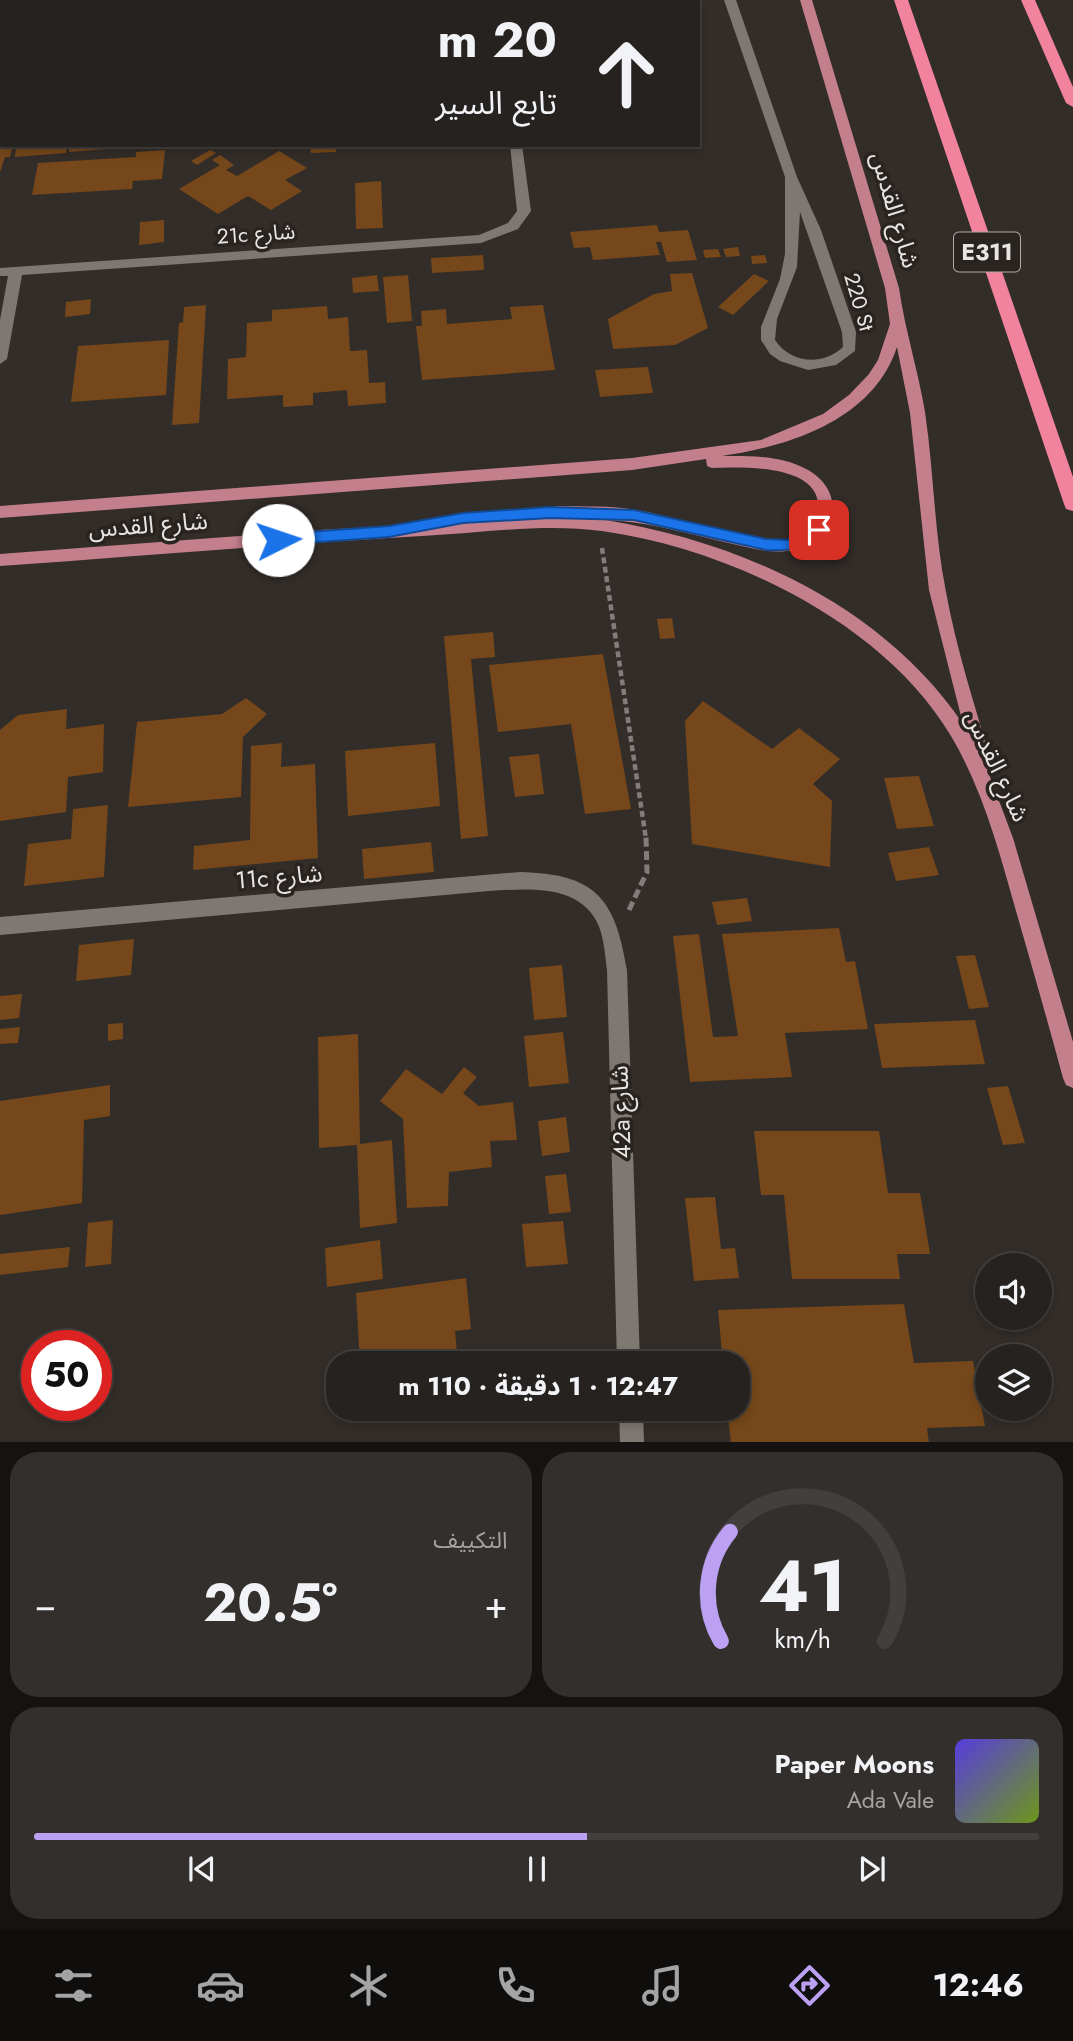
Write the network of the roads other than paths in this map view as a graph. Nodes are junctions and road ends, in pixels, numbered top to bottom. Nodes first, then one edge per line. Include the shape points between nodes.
1 (730, 0) edge
2 (806, 0) edge
3 (901, 0) edge
4 (1028, 0) edge
5 (1073, 103) edge
6 (516, 147) edge
7 (791, 177) junction
8 (16, 271) junction
9 (0, 272) edge
10 (897, 324) junction
11 (0, 359) edge
12 (632, 464) junction
13 (1073, 504) edge
14 (0, 512) edge
15 (389, 531) junction
16 (0, 561) edge
17 (998, 815) junction
18 (562, 884) joint
19 (0, 926) edge
20 (1073, 1078) edge
21 (629, 1351) edge
22 (631, 1421) edge
23 (632, 1442) edge

1 - 7 street, 220 St
2 - 10 main road, شارع القدس via 892,288
3 - 13 highway, E311
4 - 5 highway
6 - 8 street, 21c شارع via 524,211 513,226 481,239
7 - 7 street, 220 St via 792,257 767,331 768,342 790,361 828,363 842,358 850,348 849,332
8 - 9 street, 21c شارع
8 - 11 street
10 - 12 main road, شارع القدس via 874,378 828,418 762,445
10 - 17 main road via 914,385 933,566 950,645
12 - 14 main road, شارع القدس
12 - 15 main road via 726,462 791,468 820,488 827,517 806,540 787,545 766,545 634,515 594,512 463,518
15 - 16 main road, شارع القدس
15 - 17 main road, شارع القدس via 598,525 682,542 778,579 855,626 940,705
17 - 20 main road, شارع القدس
18 - 19 street, 11c شارع via 489,882
18 - 21 street, 42a شارع via 585,896 603,914 617,970
22 - 23 street

